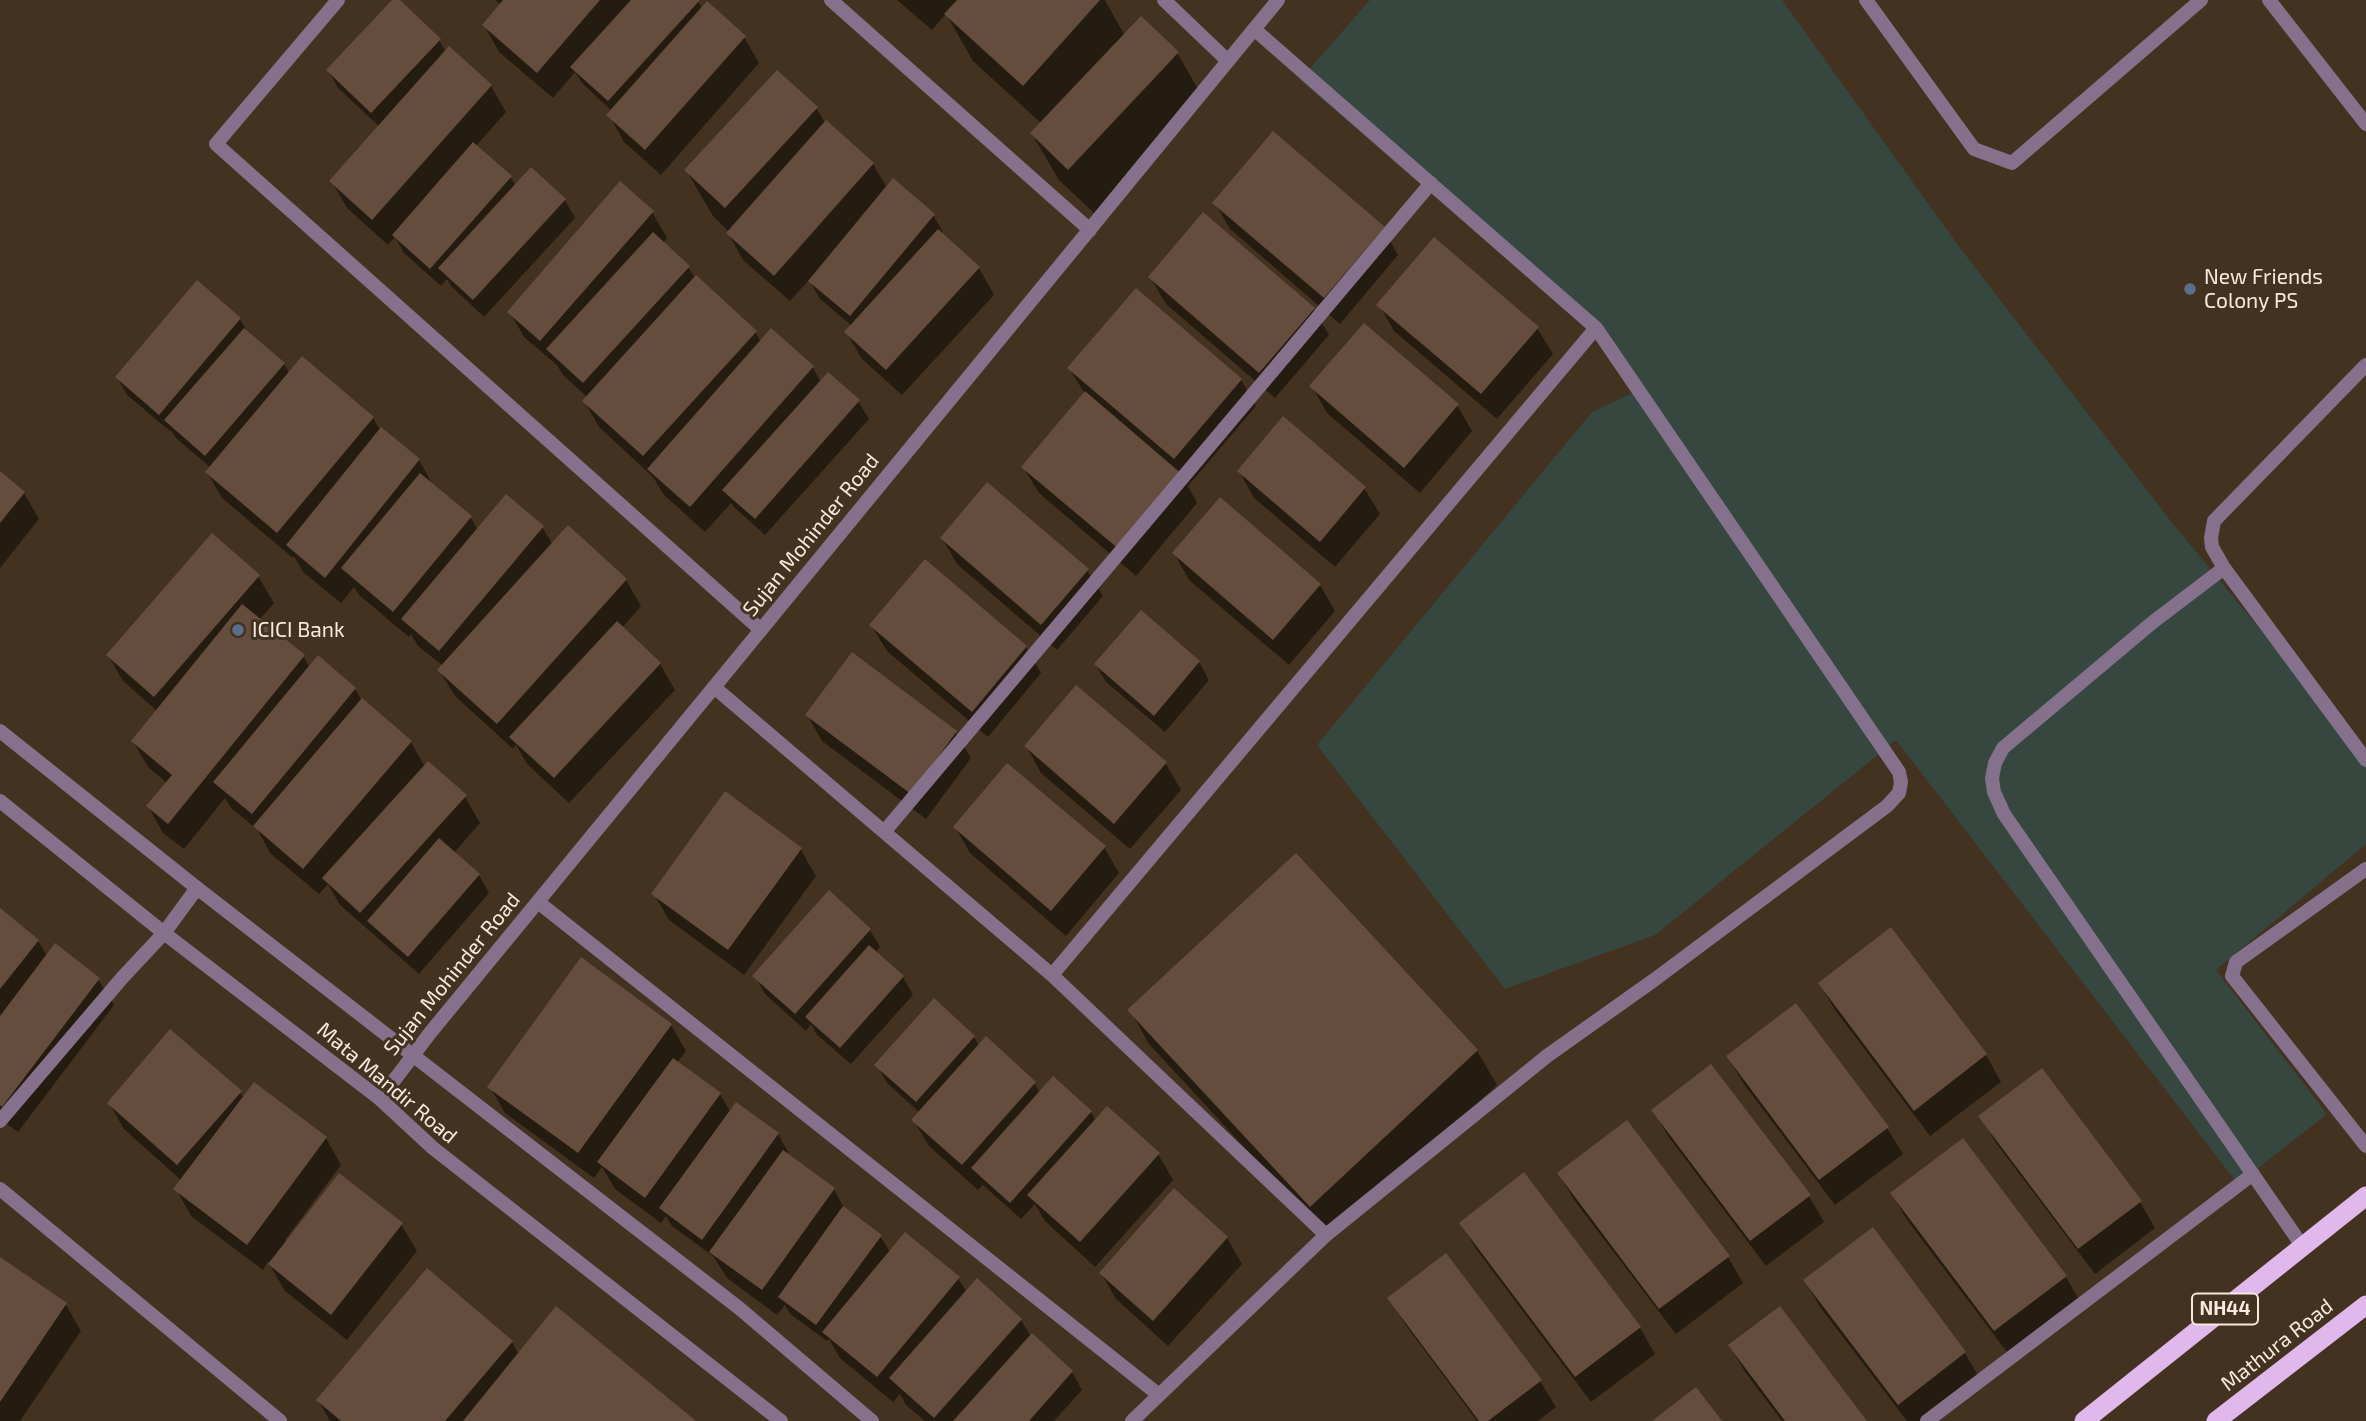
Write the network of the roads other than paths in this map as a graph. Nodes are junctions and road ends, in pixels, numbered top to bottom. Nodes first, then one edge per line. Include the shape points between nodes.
1 (338, 0) edge
2 (831, 0) edge
3 (1164, 0) edge
4 (1278, 0) edge
5 (1866, 0) edge
6 (2201, 0) edge
7 (2269, 0) edge
8 (1254, 29) junction
9 (1228, 61) junction
10 (2366, 124) edge
11 (1431, 183) junction
12 (1090, 230) junction
13 (1596, 327) junction
14 (2366, 365) edge
15 (2224, 568) junction
16 (761, 630) junction
17 (714, 687) junction
18 (0, 730) edge
19 (2366, 760) edge
20 (0, 801) edge
21 (884, 832) junction
22 (2366, 869) edge
23 (197, 888) junction
24 (538, 902) junction
25 (164, 933) junction
26 (1052, 975) junction
27 (413, 1054) junction
28 (380, 1099) junction
29 (0, 1121) edge
30 (2366, 1146) edge
31 (2253, 1174) junction
32 (0, 1189) edge
33 (2366, 1196) edge
34 (1326, 1235) junction
35 (2303, 1247) junction
36 (2365, 1307) edge
37 (1159, 1395) junction
38 (280, 1421) edge
39 (781, 1421) edge
40 (872, 1421) edge
41 (1132, 1421) edge
42 (1927, 1421) edge
43 (2084, 1421) edge
44 (2216, 1421) edge

1 - 16 street via 216,145
2 - 12 street
3 - 9 street
4 - 8 street, Sujan Mohinder Road
5 - 6 street via 1974,149 2012,163
7 - 10 street
8 - 9 street, Sujan Mohinder Road
8 - 11 street
9 - 12 street, Sujan Mohinder Road
11 - 13 street
11 - 21 street
12 - 16 street, Sujan Mohinder Road
13 - 26 street
13 - 34 street via 1899,772 1899,793 1865,823 1547,1056
14 - 15 street via 2214,521 2212,547
15 - 19 street
15 - 31 street via 2003,748 1992,778 2004,814
16 - 17 street, Sujan Mohinder Road
17 - 21 street
17 - 24 street, Sujan Mohinder Road
18 - 23 street
20 - 25 street, Mata Mandir Road
21 - 26 street
22 - 30 street via 2236,962 2232,976
23 - 25 street
23 - 27 street
24 - 27 street, Sujan Mohinder Road
24 - 37 street
25 - 28 street, Mata Mandir Road
25 - 29 street
26 - 34 street
27 - 28 street, Sujan Mohinder Road
27 - 40 street via 739,1308
28 - 39 street, Mata Mandir Road via 433,1148
31 - 35 street
31 - 42 street
32 - 38 street
33 - 35 highway, NH44
34 - 37 street
35 - 43 highway, NH44
36 - 44 highway, Mathura Road
37 - 41 street

